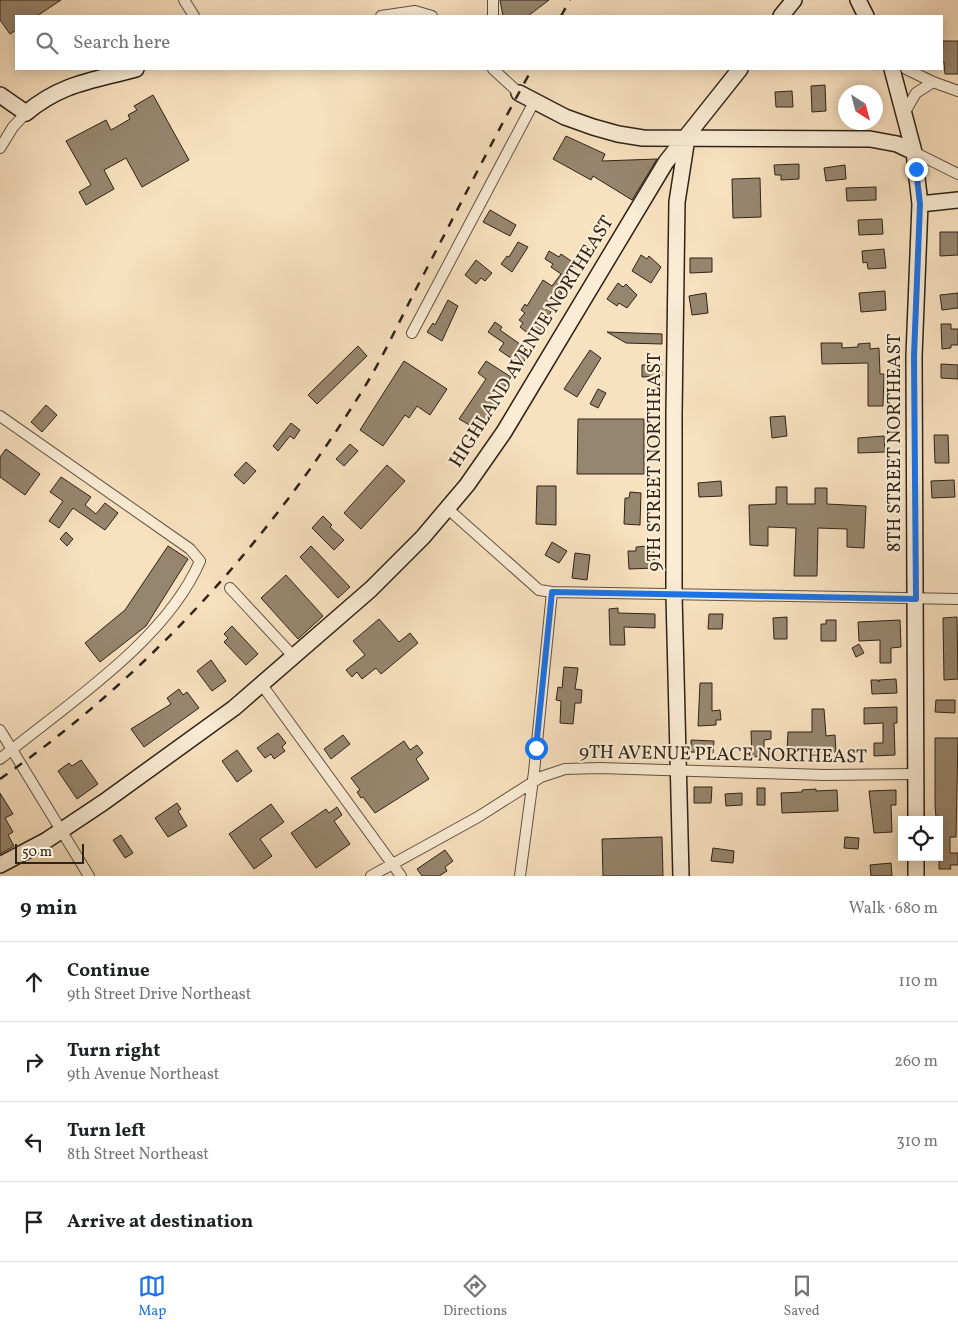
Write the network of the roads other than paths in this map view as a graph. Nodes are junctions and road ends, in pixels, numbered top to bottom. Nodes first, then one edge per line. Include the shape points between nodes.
1 (184, 0) edge
2 (493, 0) edge
3 (794, 0) edge
4 (858, 0) edge
5 (193, 15) edge
6 (388, 15) edge
7 (429, 15) edge
8 (494, 15) edge
9 (782, 15) edge
10 (866, 15) edge
11 (132, 70) edge
12 (493, 70) edge
13 (739, 70) edge
14 (892, 70) edge
15 (908, 70) edge
16 (932, 82) junction
17 (958, 91) edge
18 (518, 93) joint
19 (0, 96) edge
20 (534, 102) junction
21 (905, 112) junction
22 (26, 113) junction
23 (687, 138) junction
24 (0, 148) edge
25 (914, 152) junction
26 (958, 174) edge
27 (958, 200) edge
28 (920, 204) junction
29 (412, 333) dead end
30 (0, 416) edge
31 (448, 509) junction
32 (230, 588) dead end
33 (552, 592) junction
34 (674, 595) junction
35 (916, 599) junction
36 (958, 599) edge
37 (294, 657) junction
38 (262, 685) junction
39 (0, 730) edge
40 (13, 748) junction
41 (0, 759) edge
42 (677, 771) junction
43 (915, 774) junction
44 (533, 782) junction
45 (916, 816) edge
46 (62, 830) junction
47 (916, 861) edge
48 (392, 864) junction
49 (0, 865) edge
50 (89, 876) edge
51 (371, 876) edge
52 (401, 876) edge
53 (520, 876) edge
54 (681, 876) edge
55 (916, 876) edge

1 - 5 street
2 - 8 street
3 - 9 main road
4 - 10 main road
6 - 7 street via 415,11
11 - 22 main road via 66,87 44,98
12 - 18 street
13 - 23 main road, HIGHLAND AVENUE NORTHEAST
14 - 21 main road, 8TH STREET NORTHEAST
15 - 16 street
16 - 17 street
16 - 21 street via 916,93
18 - 20 main road
19 - 22 main road
20 - 23 main road via 565,117 618,134
20 - 29 street
21 - 25 main road, 8TH STREET NORTHEAST
22 - 24 street
23 - 25 main road via 870,139 897,144
23 - 31 main road, HIGHLAND AVENUE NORTHEAST via 666,162 504,432
23 - 34 main road, 9TH STREET NORTHEAST via 677,202
25 - 26 street
25 - 28 main road, 8TH STREET NORTHEAST
27 - 28 main road
28 - 35 main road, 8TH STREET NORTHEAST via 914,356
30 - 40 street via 190,549 200,561 179,599 139,643 116,666
31 - 33 street via 539,590
31 - 37 main road, HIGHLAND AVENUE NORTHEAST via 389,572
32 - 37 street
33 - 34 street
33 - 44 street
34 - 35 street
34 - 42 main road, 9TH STREET NORTHEAST
35 - 36 street
35 - 43 main road, 8TH STREET NORTHEAST
37 - 38 main road, HIGHLAND AVENUE NORTHEAST
38 - 46 main road, HIGHLAND AVENUE NORTHEAST via 184,746
38 - 48 street
39 - 40 street
40 - 41 street
40 - 46 street
42 - 43 street, 9TH AVENUE PLACE NORTHEAST
42 - 44 street, 9TH AVENUE PLACE NORTHEAST via 571,769 553,772
42 - 54 main road, 9TH STREET NORTHEAST
43 - 45 main road, 8TH STREET NORTHEAST
44 - 48 street, 9TH AVENUE PLACE NORTHEAST via 478,817
44 - 53 street
46 - 49 main road, HIGHLAND AVENUE NORTHEAST
46 - 50 street
47 - 55 main road
48 - 51 street, 9TH AVENUE PLACE NORTHEAST
48 - 52 street

